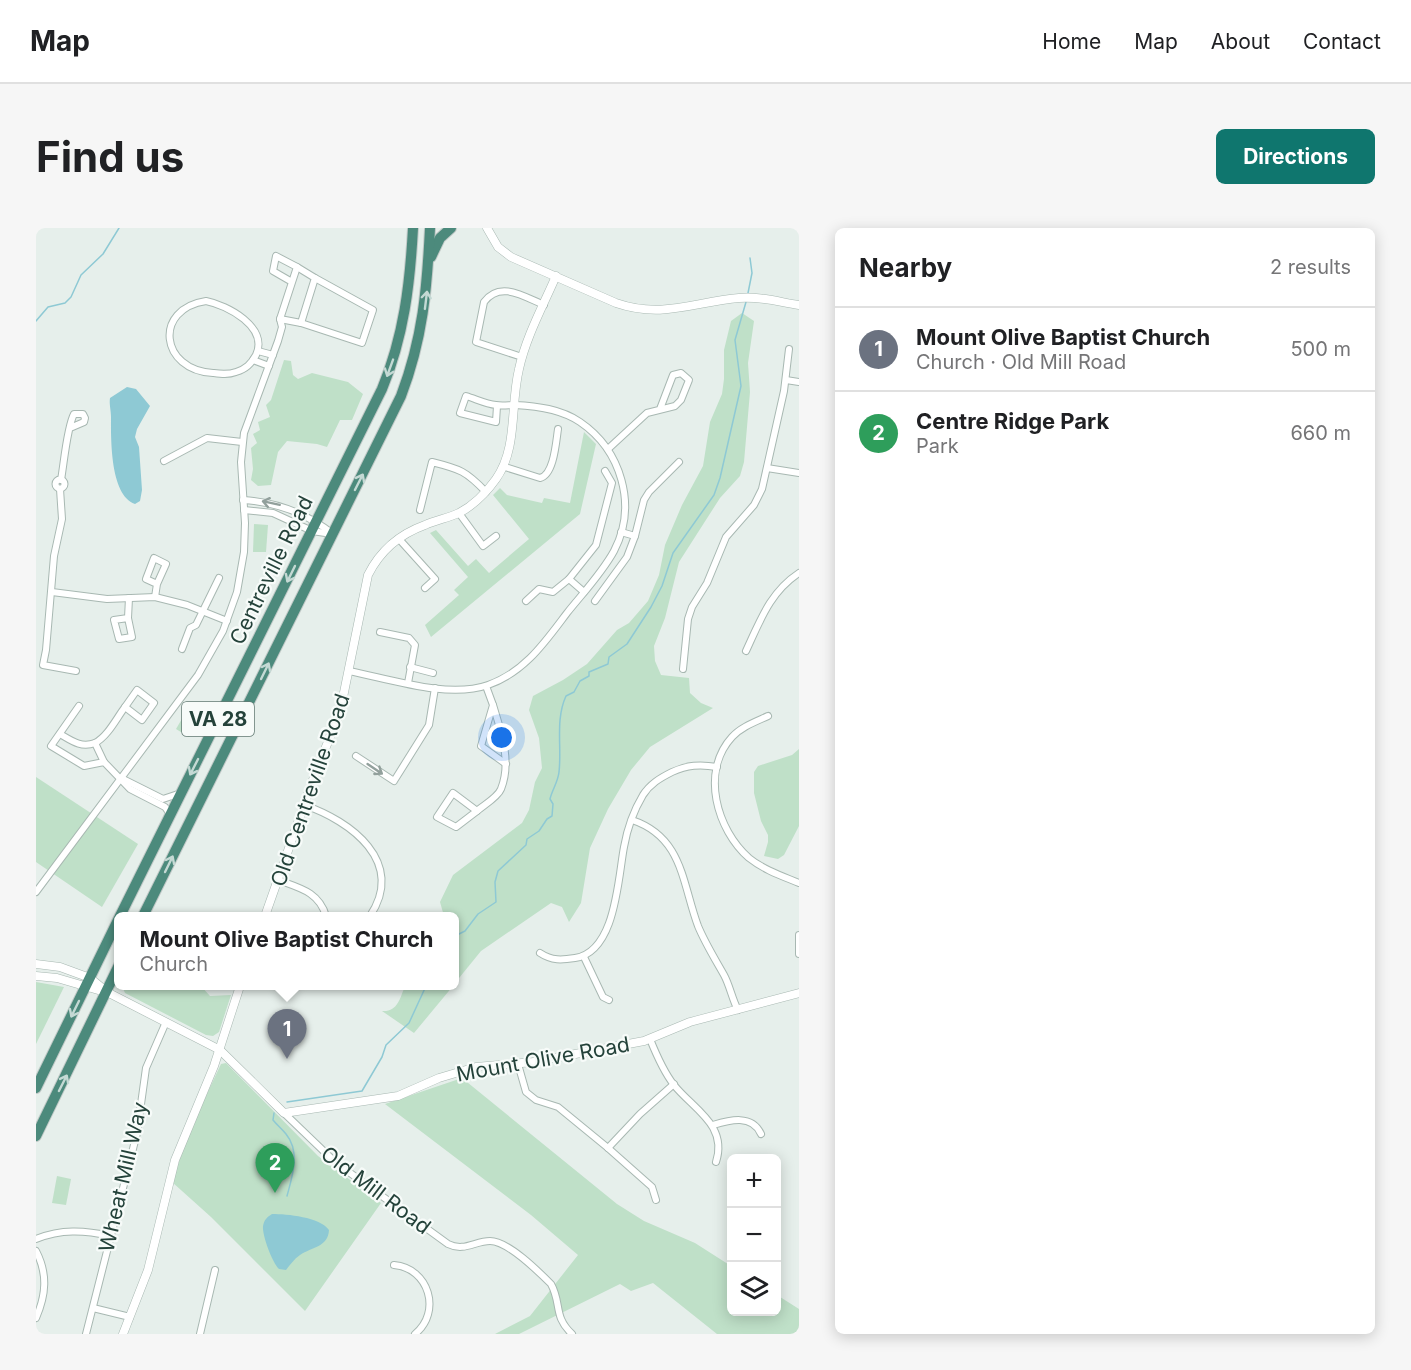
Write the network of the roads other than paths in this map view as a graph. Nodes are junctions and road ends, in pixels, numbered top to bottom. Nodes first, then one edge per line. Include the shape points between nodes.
1 (413, 228) edge
2 (430, 228) edge
3 (451, 228) edge
4 (487, 228) edge
5 (428, 262) junction
6 (297, 267) junction
7 (556, 276) junction
8 (315, 278) junction
9 (292, 282) junction
10 (544, 305) junction
11 (799, 305) edge
12 (280, 319) junction
13 (301, 323) junction
14 (789, 349) dead end
15 (258, 351) junction
16 (273, 355) junction
17 (522, 357) junction
18 (253, 360) junction
19 (269, 366) junction
20 (786, 380) junction
21 (799, 382) edge
22 (514, 405) junction
23 (497, 406) junction
24 (660, 409) junction
25 (70, 428) dead end
26 (558, 429) dead end
27 (242, 442) junction
28 (608, 449) junction
29 (164, 461) dead end
30 (679, 462) dead end
31 (505, 467) junction
32 (767, 468) junction
33 (605, 471) dead end
34 (799, 473) edge
35 (486, 492) junction
36 (243, 500) junction
37 (244, 510) junction
38 (420, 510) dead end
39 (459, 513) junction
40 (315, 526) junction
41 (621, 532) junction
42 (333, 535) junction
43 (496, 536) dead end
44 (635, 536) junction
45 (399, 538) junction
46 (799, 573) edge
47 (219, 578) dead end
48 (569, 579) junction
49 (157, 584) dead end
50 (425, 588) dead end
51 (52, 592) junction
52 (584, 592) junction
53 (155, 597) junction
54 (129, 598) junction
55 (526, 601) dead end
56 (595, 601) dead end
57 (201, 612) junction
58 (128, 618) dead end
59 (227, 621) junction
60 (380, 632) dead end
61 (182, 649) dead end
62 (746, 651) dead end
63 (410, 668) junction
64 (683, 669) dead end
65 (76, 671) dead end
66 (349, 671) junction
67 (433, 673) dead end
68 (408, 682) junction
69 (486, 686) junction
70 (435, 688) junction
71 (493, 705) junction
72 (79, 706) dead end
73 (124, 707) junction
74 (768, 716) dead end
75 (60, 734) junction
76 (95, 743) junction
77 (356, 756) dead end
78 (104, 762) junction
79 (506, 764) junction
80 (717, 767) junction
81 (122, 779) junction
82 (182, 793) junction
83 (304, 805) junction
84 (477, 811) junction
85 (170, 815) junction
86 (632, 820) junction
87 (278, 880) junction
88 (799, 883) edge
89 (36, 892) edge
90 (122, 912) edge
91 (145, 912) edge
92 (266, 912) edge
93 (324, 912) edge
94 (372, 912) edge
95 (114, 928) edge
96 (799, 935) edge
97 (540, 953) dead end
98 (799, 954) edge
99 (584, 957) junction
100 (36, 964) edge
101 (36, 976) edge
102 (114, 976) edge
103 (88, 983) junction
104 (239, 990) edge
105 (107, 992) junction
106 (799, 993) edge
107 (609, 1000) dead end
108 (738, 1010) junction
109 (166, 1022) junction
110 (650, 1039) junction
111 (220, 1050) junction
112 (518, 1064) junction
113 (674, 1084) junction
114 (36, 1088) edge
115 (284, 1113) junction
116 (713, 1125) junction
117 (761, 1134) dead end
118 (36, 1136) edge
119 (608, 1148) junction
120 (716, 1162) dead end
121 (656, 1200) dead end
122 (110, 1236) junction
123 (36, 1239) edge
124 (36, 1251) edge
125 (394, 1265) dead end
126 (215, 1270) dead end
127 (93, 1308) junction
128 (130, 1317) junction
129 (36, 1318) edge
130 (86, 1334) edge
131 (123, 1334) edge
132 (200, 1334) edge
133 (415, 1334) edge
134 (572, 1334) edge

1 -> 40 highway, Centreville Road / VA 28 via 409,291 395,354 379,397
2 - 5 highway, Centreville Road / VA 28
3 - 5 highway via 440,238
4 - 7 street via 508,255
42 -> 5 highway, Centreville Road / VA 28 via 408,379 424,314
6 - 8 street
6 - 9 street
6 - 9 street via 276,256 273,271
7 - 10 street, Old Centreville Road
7 - 11 street via 616,303 648,311 745,298
8 - 13 street
8 - 13 street via 373,310 362,343
9 - 12 street
10 - 17 street, Old Centreville Road
10 - 17 street via 509,290 500,290 484,302 476,342
12 - 13 street
12 - 16 street via 282,327
14 - 20 street
15 - 16 street
15 - 18 street
15 - 18 street via 255,332 249,324 219,304 193,303 175,318 170,345 189,368 229,375 248,367
16 - 19 street
17 - 22 street, Old Centreville Road
18 - 19 street
19 - 27 street
20 - 21 street
20 - 32 street
22 - 23 street
22 - 28 street via 546,408 569,416
22 - 31 street, Old Centreville Road
23 - 23 street via 496,422 460,413 466,396
24 - 24 street via 675,406 689,380 681,374 673,375
24 - 28 street via 647,413
25 - 51 street via 60,480 65,485 60,489 62,519
26 - 31 street via 550,471 545,477
27 - 29 street via 207,438
27 - 36 street
28 - 41 street via 625,498
30 - 44 street via 644,500
31 - 35 street, Old Centreville Road
32 - 34 street
32 - 64 street via 759,496 726,537 693,607 688,619
33 - 48 street via 612,483 597,545
35 - 38 street via 470,475 432,462
35 - 39 street, Old Centreville Road
36 - 37 street
40 -> 36 street via 276,504
37 - 40 street via 273,513
37 - 59 street via 241,572
39 - 43 street via 483,546
39 - 45 street, Old Centreville Road
40 - 42 street
40 -> 82 highway, Centreville Road / VA 28
41 - 44 street
41 - 52 street via 610,556
91 -> 42 highway, Centreville Road / VA 28
44 - 56 street via 627,558
45 - 50 street via 435,579
45 - 66 street, Old Centreville Road via 380,556 369,575
46 - 62 street via 773,597
47 - 57 street
48 - 52 street
48 - 55 street via 553,592 539,589
49 - 53 street
51 - 54 street
51 - 65 street via 43,665
52 - 69 street via 526,663
53 - 54 street
53 - 57 street
54 - 58 street
57 - 59 street
57 - 61 street
59 - 81 street via 198,675
60 - 63 street via 409,638 415,645
63 - 67 street
63 - 68 street
66 - 68 street
66 - 83 street, Old Centreville Road via 340,712
68 - 70 street
69 - 70 street via 462,690
69 - 71 street
77 -> 70 street via 394,781 429,726
71 - 79 street
71 - 79 street via 481,746
72 - 75 street
73 - 73 street via 137,690 154,703 142,720
73 - 76 street
74 - 80 street via 733,736
75 - 76 street via 79,745
75 - 78 street via 51,746 78,764
76 - 78 street
78 - 81 street
79 - 84 street via 501,791
80 - 86 street via 691,765 661,778 644,795
80 - 88 street via 716,798 731,837 757,864
81 - 82 street via 163,799
81 - 85 street via 137,793 167,808
81 - 89 street
82 - 85 highway, Centreville Road / VA 28
83 - 87 street, Old Centreville Road
83 - 94 street via 331,815 360,836 373,853 381,884
84 - 84 street via 456,827 437,817 453,793
85 - 90 highway, Centreville Road / VA 28
86 - 99 street via 612,916 598,944
86 - 108 street via 651,829 676,856 699,927
87 - 92 street, Old Centreville Road
87 - 93 street via 312,894
95 - 103 highway, Centreville Road / VA 28
96 - 98 street
97 - 99 street via 550,959
99 - 107 street via 603,997
100 - 103 street via 60,967
101 - 103 street
102 - 105 highway
103 - 105 street, Old Mill Road
103 -> 114 highway, Centreville Road / VA 28
104 - 111 street
105 - 109 street, Old Mill Road
118 -> 105 highway
106 - 108 street, Mount Olive Road
108 - 110 street, Mount Olive Road via 690,1022
109 - 111 street, Old Mill Road
109 - 122 street, Wheat Mill Way via 146,1068 138,1133
110 - 112 street, Mount Olive Road
110 - 113 street
111 - 115 street, Old Mill Road
111 - 128 street via 175,1160 148,1270
112 - 115 street, Mount Olive Road via 461,1070 398,1096
112 - 119 street via 526,1092 558,1107
113 - 116 street
113 - 119 street
115 - 134 street, Old Mill Road via 335,1162 448,1244 504,1244 551,1284 561,1321
116 - 117 street via 747,1121 758,1127
116 - 120 street via 718,1143
119 - 121 street via 652,1187
122 - 123 street via 76,1230
122 - 127 street, Wheat Mill Way
124 - 129 street via 45,1280
125 - 133 street via 421,1279 429,1294 428,1316
126 - 132 street
127 - 128 street
127 - 130 street, Wheat Mill Way
128 - 131 street

